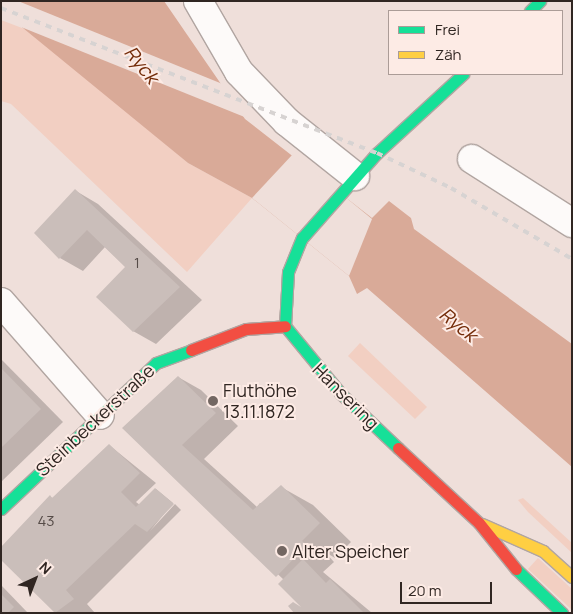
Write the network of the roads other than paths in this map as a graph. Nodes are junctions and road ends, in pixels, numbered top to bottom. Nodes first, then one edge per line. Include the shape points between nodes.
1 (198, 1) edge
2 (540, 1) edge
3 (531, 10) edge
4 (463, 75) edge
5 (472, 159) dead end
6 (348, 185) junction
7 (572, 223) edge
8 (1, 302) edge
9 (285, 326) junction
10 (100, 414) junction
11 (1, 509) edge
12 (479, 523) junction
13 (572, 577) edge
14 (562, 613) edge

1 - 6 street via 239,72
2 - 3 main road
4 - 6 main road
5 - 7 street
6 - 9 main road via 302,238 288,272
8 - 10 street
9 - 10 main road, Steinbeckerstraße via 246,329 178,351 134,380
9 - 12 main road, Hansering via 341,394
10 - 11 main road, Steinbeckerstraße
12 - 13 main road, Hansering via 543,551
12 - 14 main road, Hansering via 522,576

